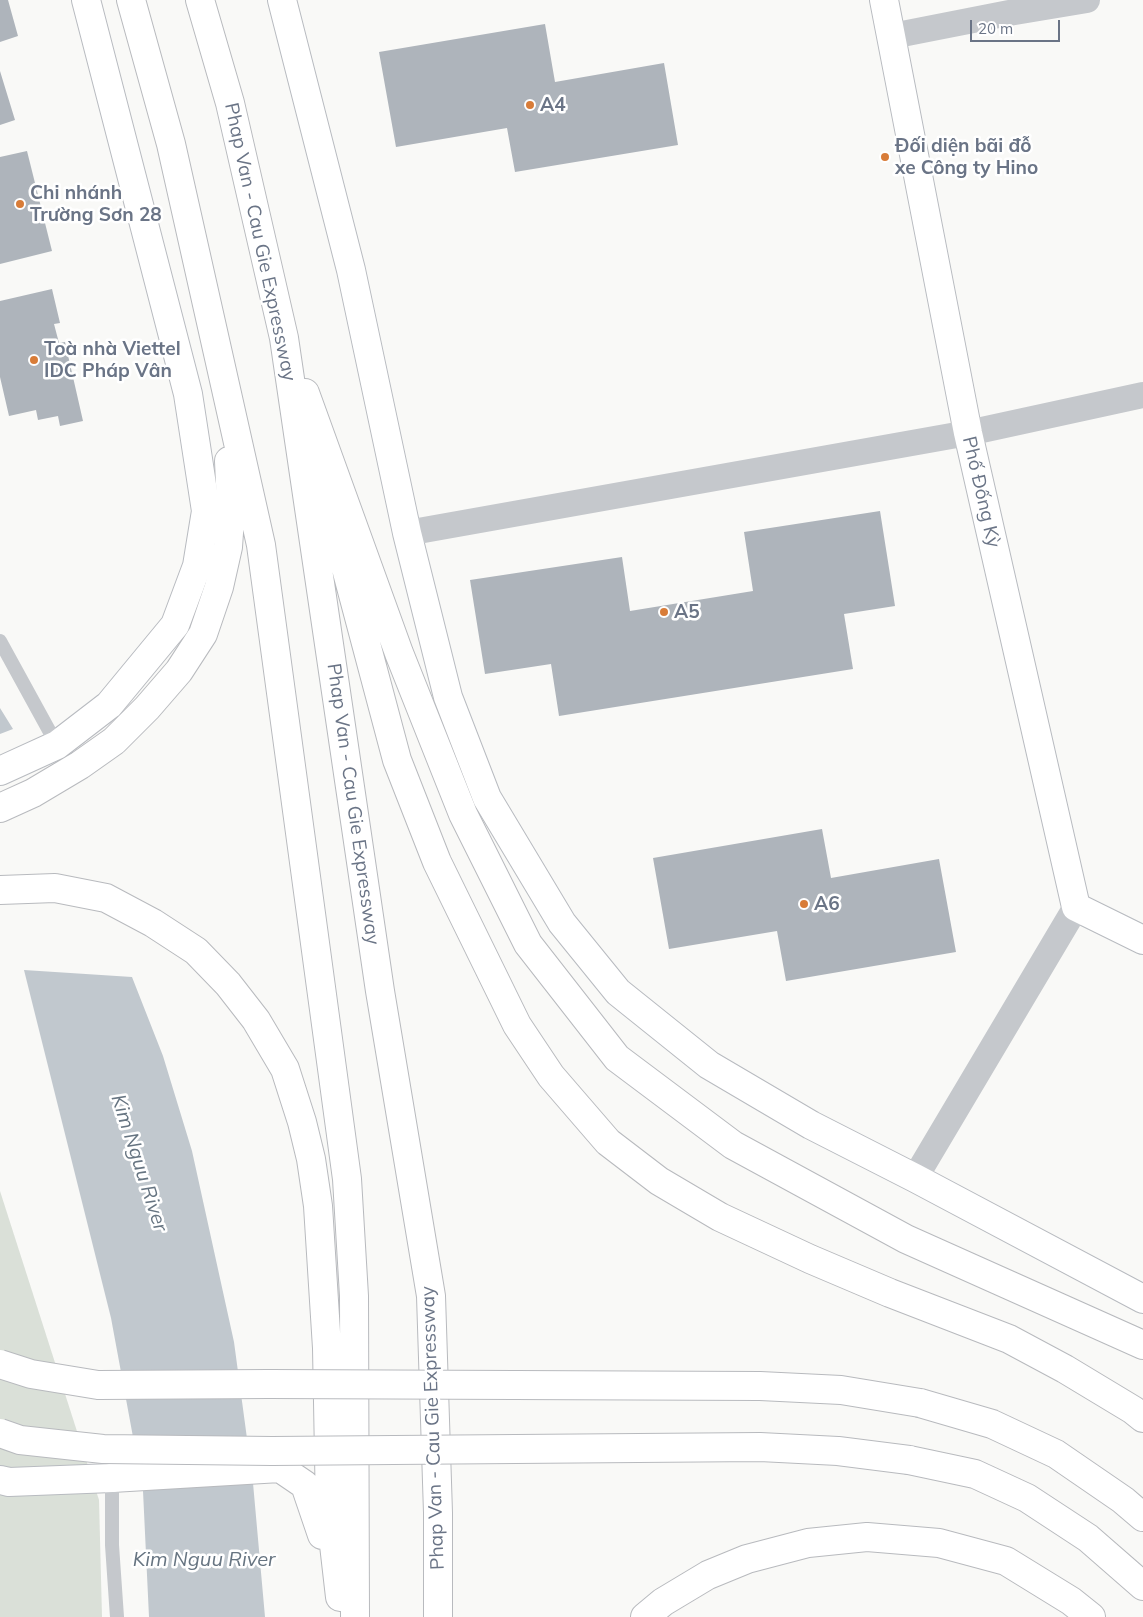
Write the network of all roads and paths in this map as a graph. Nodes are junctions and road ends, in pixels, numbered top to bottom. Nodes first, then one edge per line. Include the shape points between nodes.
1 (86, 0) edge
2 (131, 0) edge
3 (200, 0) edge
4 (282, 0) edge
5 (884, 0) edge
6 (1087, 0) edge
7 (1008, 6) edge
8 (892, 36) junction
9 (284, 338) junction
10 (222, 370) junction
11 (1143, 395) edge
12 (968, 433) junction
13 (407, 533) junction
14 (0, 641) edge
15 (57, 745) junction
16 (0, 772) edge
17 (0, 808) edge
18 (0, 890) edge
19 (1076, 907) junction
20 (1143, 940) edge
21 (915, 1178) junction
22 (1143, 1299) edge
23 (1143, 1345) edge
24 (0, 1364) edge
25 (1143, 1418) edge
26 (0, 1433) edge
27 (123, 1478) junction
28 (0, 1480) edge
29 (1143, 1518) edge
30 (338, 1579) junction
31 (1143, 1586) edge
32 (117, 1617) edge
33 (343, 1617) edge
34 (355, 1617) edge
35 (438, 1617) edge
36 (644, 1617) edge
37 (1091, 1617) edge

1 - 15 main road via 188,394 206,511 197,566 175,625 109,705
2 - 10 main road via 171,144
3 - 9 main road, Phap Van - Cau Gie Expressway via 230,103
4 - 13 main road via 351,270
5 - 8 main road, Phố Đống Kỳ
6 - 7 street
7 - 8 street
8 - 12 main road, Phố Đống Kỳ
9 - 23 main road via 399,654 463,814 528,944 617,1058 733,1145 906,1239
9 - 25 main road via 397,760 437,862 488,968 517,1025 550,1076 608,1142 659,1181 712,1212 810,1259 1009,1339 1074,1374
9 - 35 main road, Phap Van - Cau Gie Expressway via 380,991 431,1296
10 - 17 main road via 231,504 228,547 203,634 178,671 114,742 33,793
10 - 34 main road via 261,545 346,1179 354,1296
11 - 12 street
12 - 13 street
12 - 19 main road, Phố Đống Kỳ
13 - 21 main road via 448,697 483,788 562,923 618,992 709,1066 812,1125
14 - 15 lane
15 - 16 main road
18 - 30 main road via 55,888 106,898 153,923 196,951 228,984 256,1020 285,1069 311,1159 318,1206 327,1348 330,1510
19 - 20 main road
19 - 21 street
21 - 22 main road
24 - 29 main road, bridge via 30,1374 98,1385 760,1386 841,1390 920,1403 992,1424 1056,1454 1123,1500
26 - 31 main road, bridge via 20,1440 103,1449 272,1451 760,1447 838,1451 909,1460 975,1474 1027,1498 1088,1538
27 - 28 main road
27 - 30 main road via 280,1468 305,1485
27 - 32 lane via 112,1546
30 - 33 main road
36 - 37 main road via 662,1602 708,1575 747,1559 808,1542 868,1537 939,1543 1006,1561

